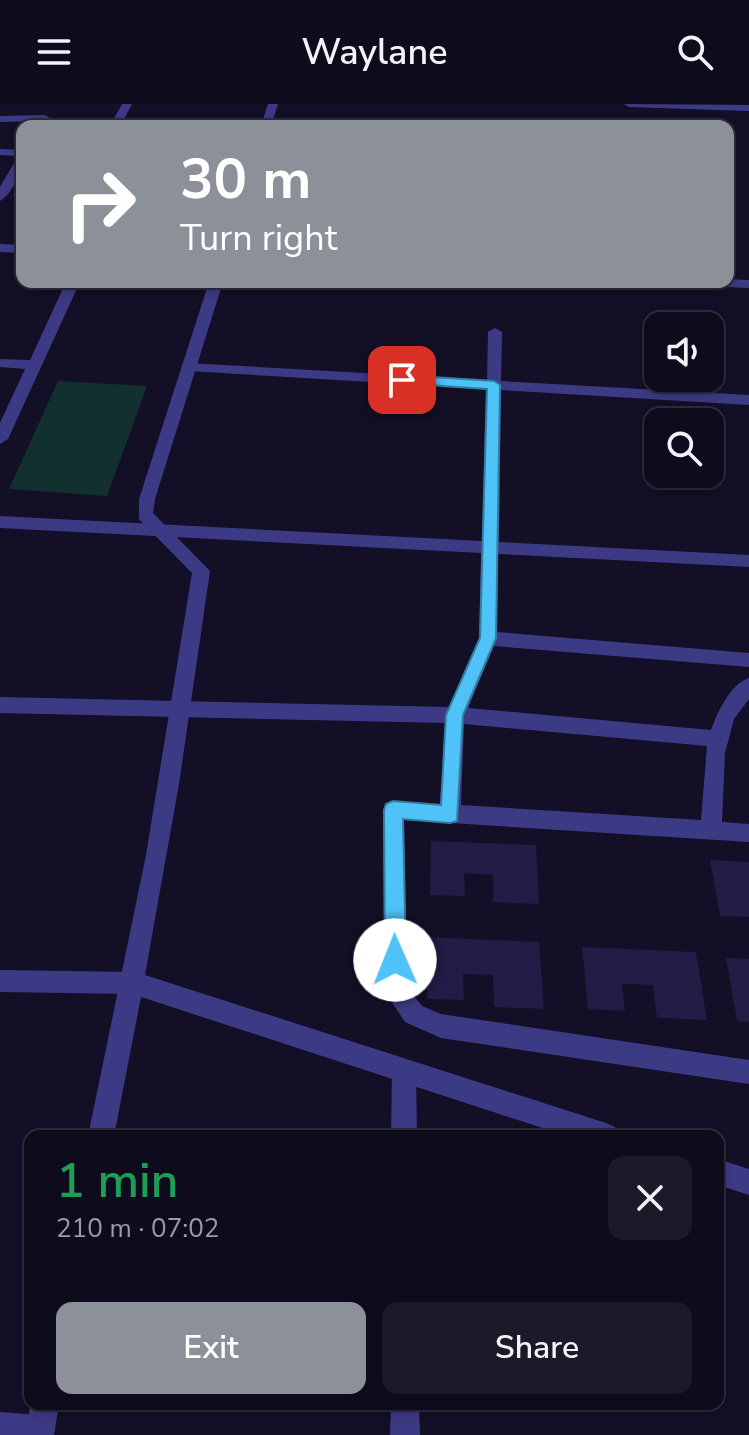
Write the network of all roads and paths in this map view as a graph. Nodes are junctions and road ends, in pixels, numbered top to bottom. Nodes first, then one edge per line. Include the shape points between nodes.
1 (629, 104) edge
2 (730, 106) edge
3 (749, 108) edge
4 (16, 167) edge
5 (0, 197) edge
6 (70, 288) edge
7 (214, 288) edge
8 (495, 332) dead end
9 (0, 363) edge
10 (36, 365) junction
11 (188, 367) junction
12 (494, 385) junction
13 (749, 400) edge
14 (0, 439) edge
15 (0, 522) edge
16 (160, 530) junction
17 (488, 547) junction
18 (749, 561) edge
19 (488, 638) junction
20 (749, 660) edge
21 (749, 686) edge
22 (0, 705) edge
23 (182, 711) junction
24 (455, 715) junction
25 (716, 739) junction
26 (450, 815) junction
27 (711, 832) junction
28 (749, 833) edge
29 (0, 981) edge
30 (133, 983) junction
31 (404, 1071) junction
32 (749, 1072) edge
33 (102, 1130) edge
34 (404, 1130) edge
35 (587, 1130) edge
36 (724, 1174) edge
37 (749, 1182) edge
38 (405, 1410) edge
39 (41, 1423) edge
40 (0, 1427) edge
41 (405, 1435) edge

1 - 2 street
2 - 3 street
4 - 5 street
6 - 10 street
7 - 11 street
8 - 12 street
9 - 10 street
10 - 14 street
11 - 12 street
11 - 16 street via 147,499 145,515
12 - 13 street
12 - 17 street
15 - 16 street
16 - 17 street
16 - 23 street via 201,571
17 - 18 street
17 - 19 street
19 - 20 street
19 - 24 street
21 - 25 street via 731,703
22 - 23 street
23 - 24 street
23 - 30 street
24 - 25 street
24 - 26 street
25 - 27 street
26 - 27 street
26 - 32 street via 393,810 396,990 411,1015 441,1026
27 - 28 street
29 - 30 street
30 - 31 street
30 - 33 street
31 - 34 street
31 - 35 street
36 - 37 street
38 - 41 street
39 - 40 street

